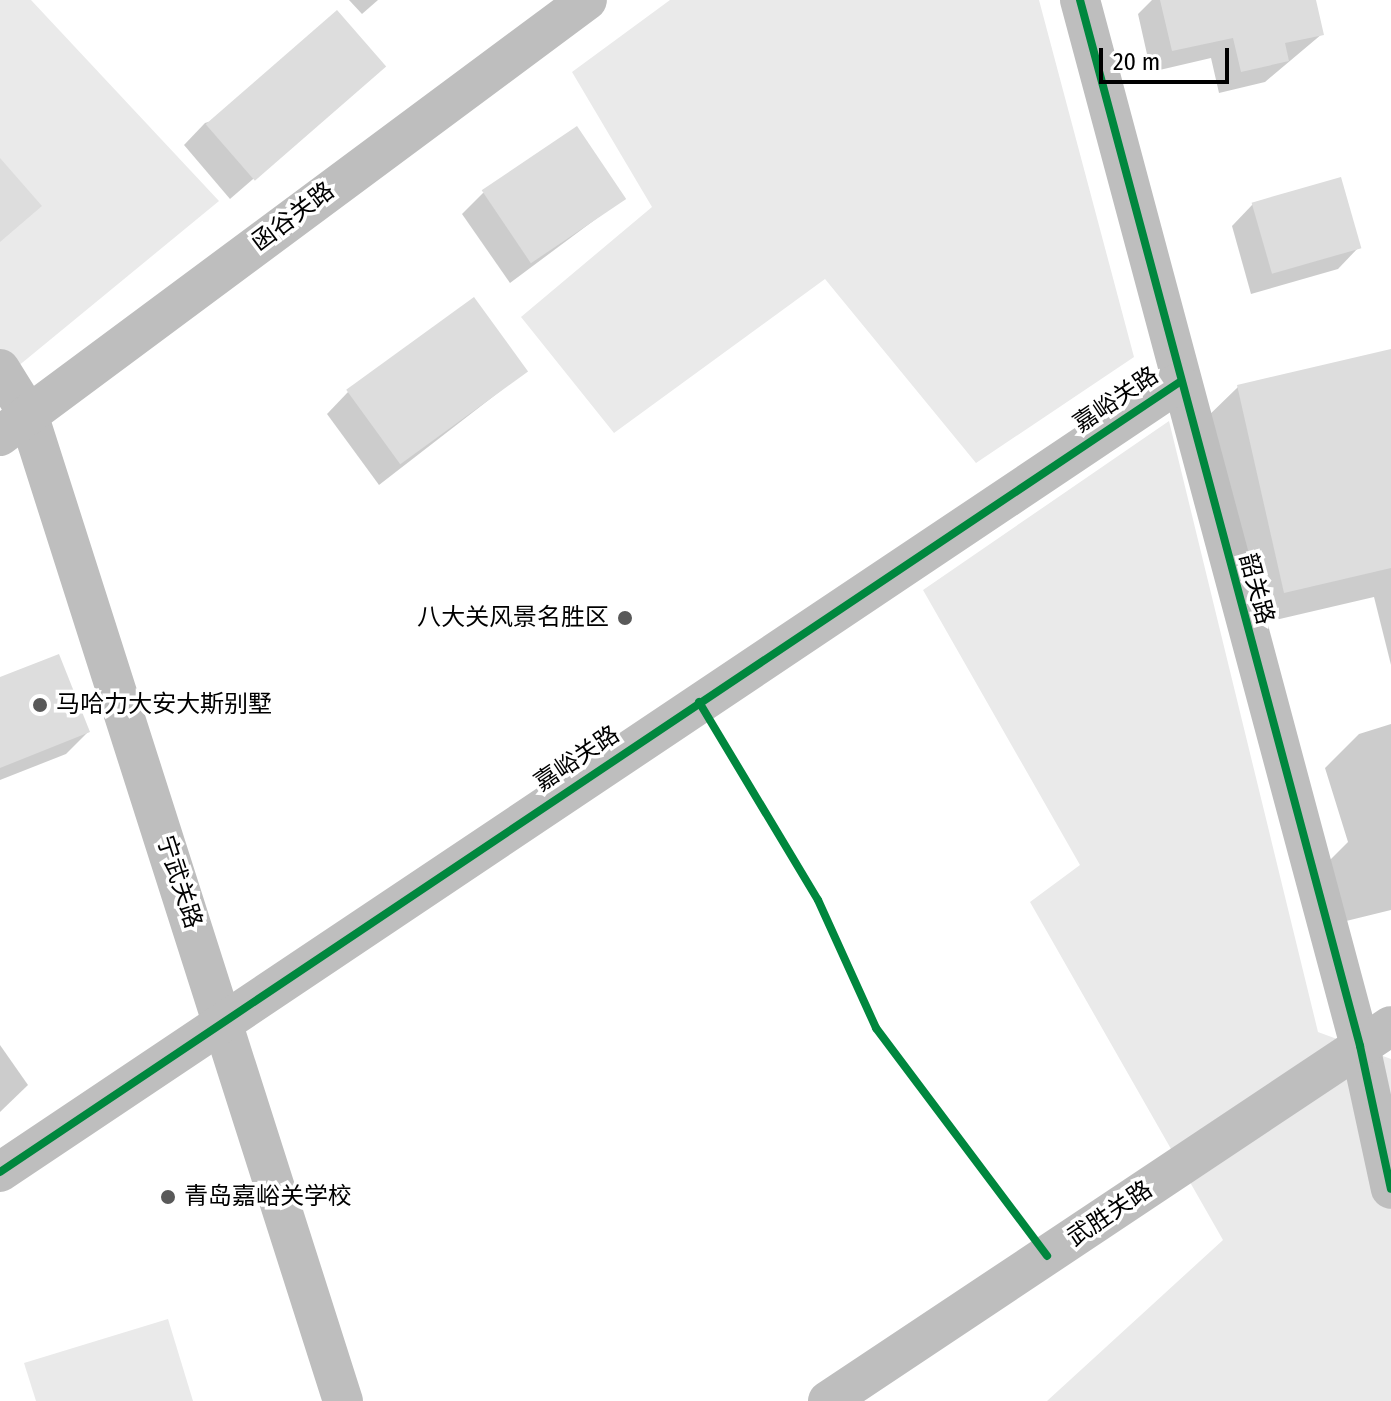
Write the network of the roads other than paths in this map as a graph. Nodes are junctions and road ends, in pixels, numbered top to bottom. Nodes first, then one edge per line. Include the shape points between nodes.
1 (587, 0) edge
2 (1080, 0) edge
3 (0, 369) edge
4 (1178, 383) junction
5 (14, 425) edge
6 (224, 1019) junction
7 (1375, 1036) edge
8 (0, 1172) edge
9 (1391, 1189) edge
10 (343, 1401) edge
11 (828, 1401) edge

1 - 5 street, 函谷关路
2 - 4 street, 韶关路
3 - 5 street, 宁武关路
4 - 6 street, 嘉峪关路
4 - 7 street, 韶关路
5 - 6 street, 宁武关路
6 - 8 street, 嘉峪关路
6 - 10 street, 宁武关路
7 - 9 street, 韶关路
7 - 11 street, 武胜关路

